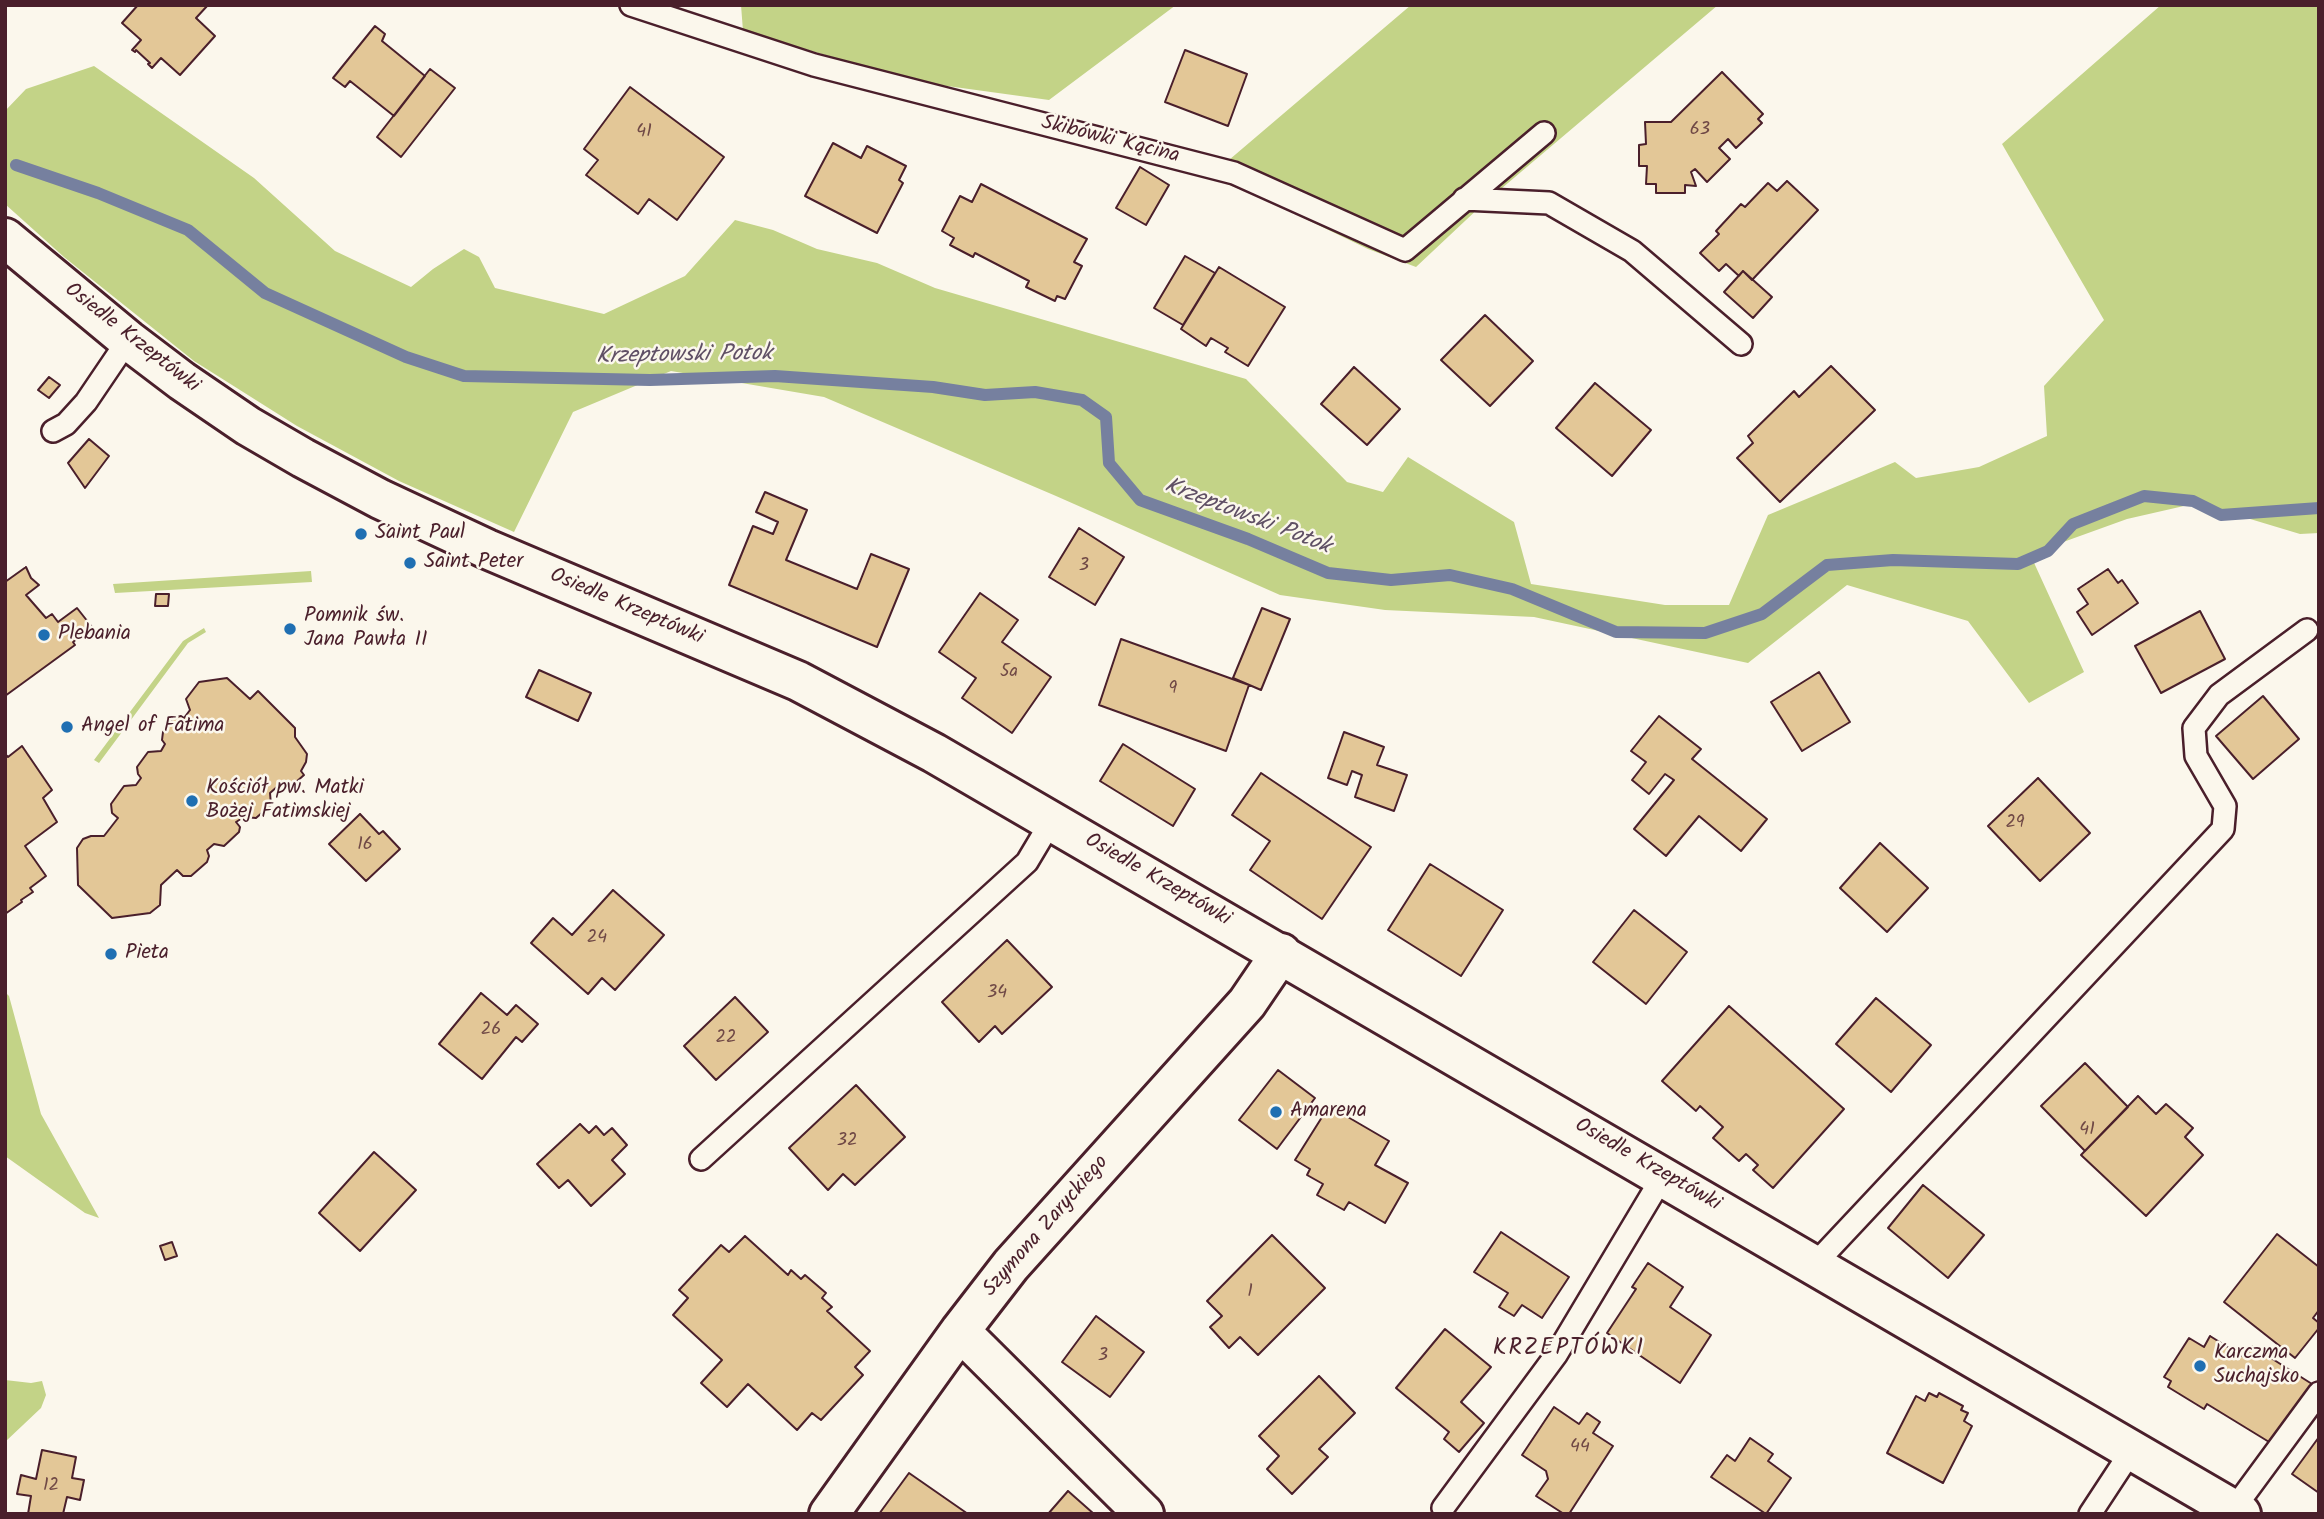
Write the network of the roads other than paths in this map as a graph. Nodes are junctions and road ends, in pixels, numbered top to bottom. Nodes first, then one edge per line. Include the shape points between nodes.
1 (631, 5) edge
2 (1544, 133) dead end
3 (1464, 200) junction
4 (5, 238) edge
5 (128, 340) junction
6 (1741, 344) dead end
7 (53, 431) dead end
8 (2307, 630) dead end
9 (1052, 820) junction
10 (1281, 953) junction
11 (701, 1159) dead end
12 (1663, 1176) junction
13 (1815, 1264) junction
14 (960, 1331) junction
15 (2319, 1393) edge
16 (2132, 1450) junction
17 (1443, 1508) dead end
18 (2235, 1512) edge
19 (829, 1514) edge
20 (1144, 1514) edge
21 (2090, 1514) edge

1 - 3 lane, Skibówki Kącina via 814,65 1234,173 1405,250
2 - 3 lane, Skibówki Kącina
3 - 6 lane via 1549,203 1632,251
4 - 5 main road, Osiedle Krzeptówki
5 - 7 lane via 86,402
5 - 9 main road, Osiedle Krzeptówki via 248,426 380,499 798,681
8 - 13 lane via 2219,695 2194,728 2196,756 2225,806 2223,829
9 - 10 main road, Osiedle Krzeptówki
9 - 11 lane via 1027,862
10 - 12 main road, Osiedle Krzeptówki
10 - 14 main road, Szymona Zaryckiego via 1247,1003 1037,1235
12 - 13 main road, Osiedle Krzeptówki
12 - 17 lane via 1556,1355
13 - 16 main road, Osiedle Krzeptówki
14 - 19 main road, Szymona Zaryckiego
14 - 20 main road
15 - 18 lane
16 - 18 main road, Osiedle Krzeptówki
16 - 21 lane

